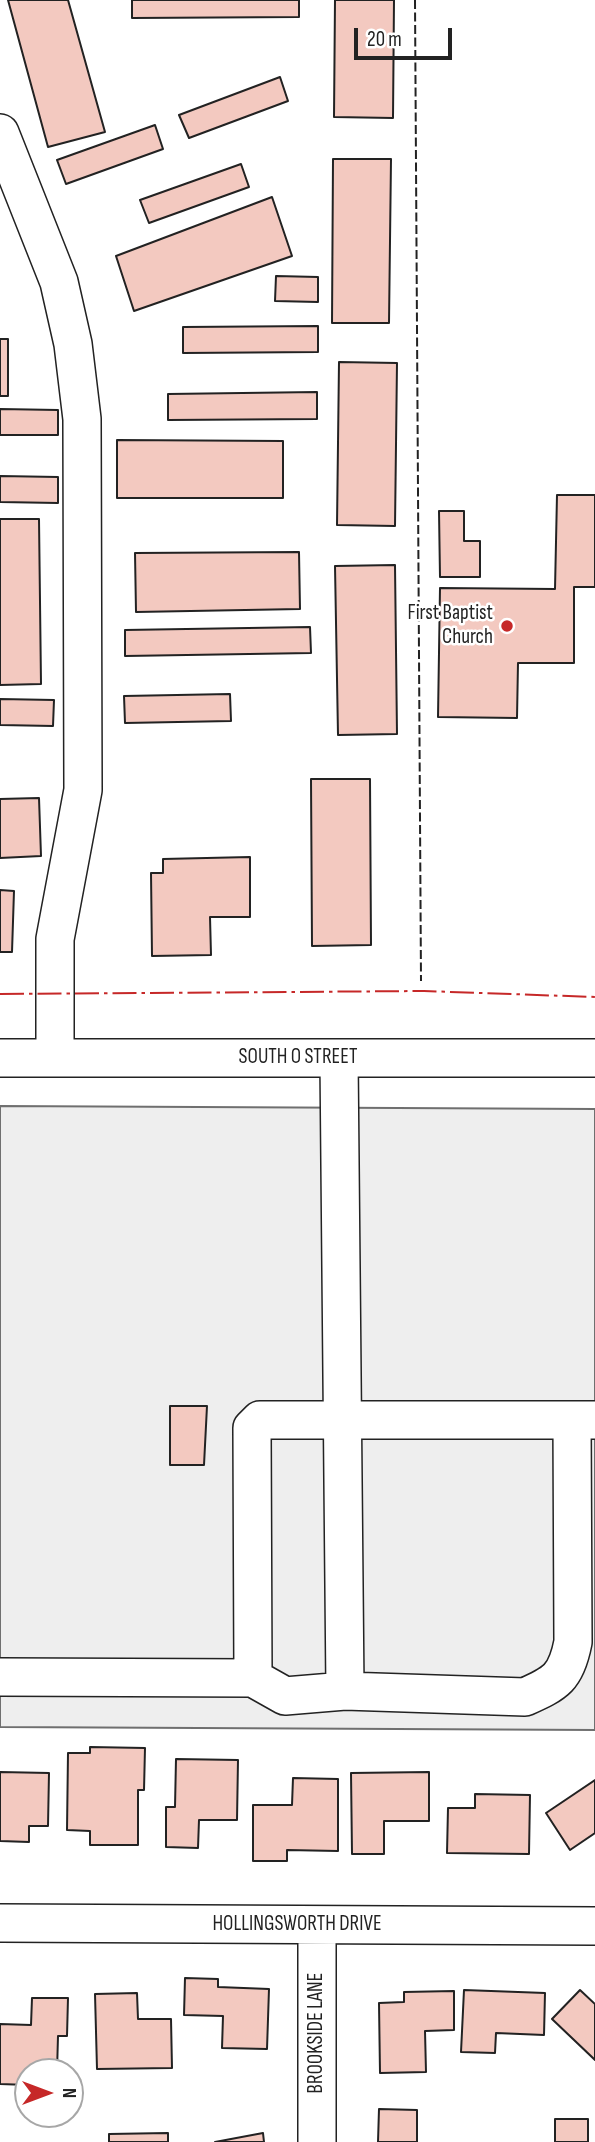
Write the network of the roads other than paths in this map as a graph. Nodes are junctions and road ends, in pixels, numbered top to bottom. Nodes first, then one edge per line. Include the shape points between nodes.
1 (0, 133) edge
2 (0, 1058) edge
3 (55, 1058) junction
4 (339, 1058) junction
5 (595, 1058) edge
6 (344, 1420) junction
7 (583, 1420) edge
8 (0, 1677) edge
9 (253, 1678) junction
10 (345, 1690) junction
11 (0, 1923) edge
12 (317, 1925) junction
13 (595, 1926) edge
14 (317, 2142) edge

1 - 3 street via 59,282 81,410 83,790 55,939
2 - 3 street, SOUTH O STREET
3 - 4 street, SOUTH O STREET
4 - 5 street, SOUTH O STREET
4 - 6 street
6 - 7 street
6 - 9 street via 260,1420 252,1428
6 - 10 street
7 - 10 street via 573,1642 559,1681 524,1697
8 - 9 street
9 - 10 street via 285,1696
11 - 12 street, HOLLINGSWORTH DRIVE
12 - 13 street, HOLLINGSWORTH DRIVE
12 - 14 street, BROOKSIDE LANE

